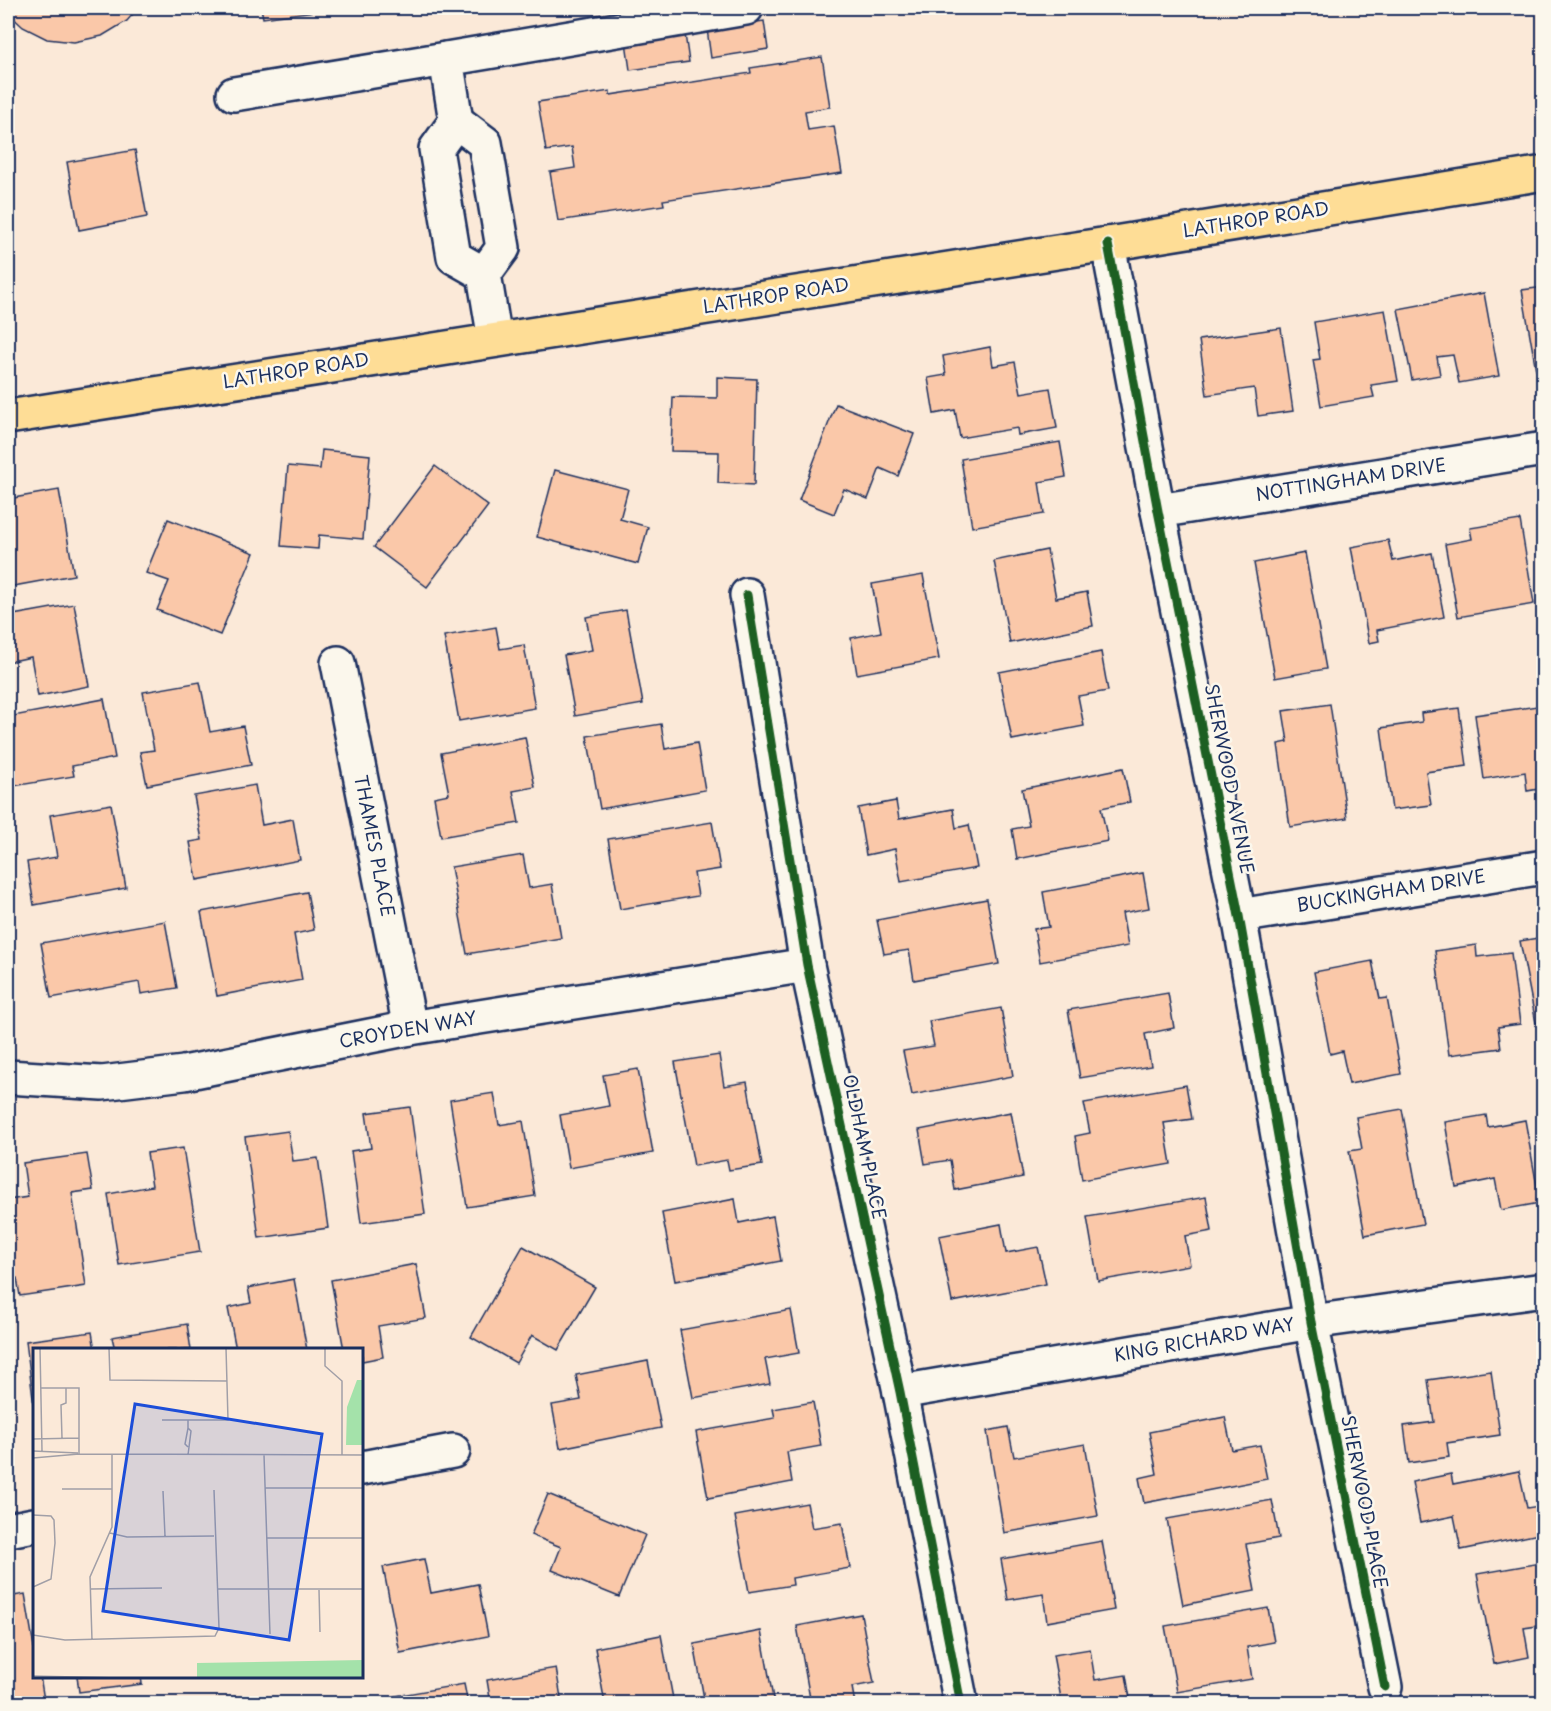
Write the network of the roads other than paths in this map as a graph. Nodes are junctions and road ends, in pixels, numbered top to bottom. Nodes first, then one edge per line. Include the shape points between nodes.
1 (746, 8) edge
2 (446, 59) junction
3 (234, 94) dead end
4 (456, 121) junction
5 (1544, 173) edge
6 (1108, 244) junction
7 (484, 274) junction
8 (495, 340) junction
9 (8, 417) edge
10 (1544, 449) edge
11 (1158, 511) junction
12 (747, 596) dead end
13 (338, 663) dead end
14 (1544, 867) edge
15 (1239, 916) junction
16 (807, 965) junction
17 (410, 1028) junction
18 (8, 1077) edge
19 (1544, 1290) edge
20 (1311, 1322) junction
21 (900, 1392) junction
22 (453, 1451) dead end
23 (363, 1468) edge
24 (33, 1525) edge
25 (8, 1530) edge
26 (1385, 1688) dead end
27 (961, 1704) edge

1 - 2 street
2 - 3 street
2 - 4 street
4 - 7 street via 485,143 503,248
4 - 7 street via 436,149 454,257
5 - 6 main road, LATHROP ROAD
6 - 8 main road, LATHROP ROAD
6 - 11 street, SHERWOOD AVENUE
7 - 8 street
8 - 9 main road, LATHROP ROAD
10 - 11 street, NOTTINGHAM DRIVE
11 - 15 street, SHERWOOD AVENUE
12 - 16 street, OLDHAM PLACE
13 - 17 street, THAMES PLACE
14 - 15 street, BUCKINGHAM DRIVE
15 - 20 street, SHERWOOD AVENUE
16 - 17 street, CROYDEN WAY
16 - 21 street, OLDHAM PLACE
17 - 18 street, CROYDEN WAY via 184,1073 102,1083
19 - 20 street, KING RICHARD WAY
20 - 21 street, KING RICHARD WAY
20 - 26 street, SHERWOOD PLACE
21 - 27 street, OLDHAM PLACE
22 - 23 street
24 - 25 street

